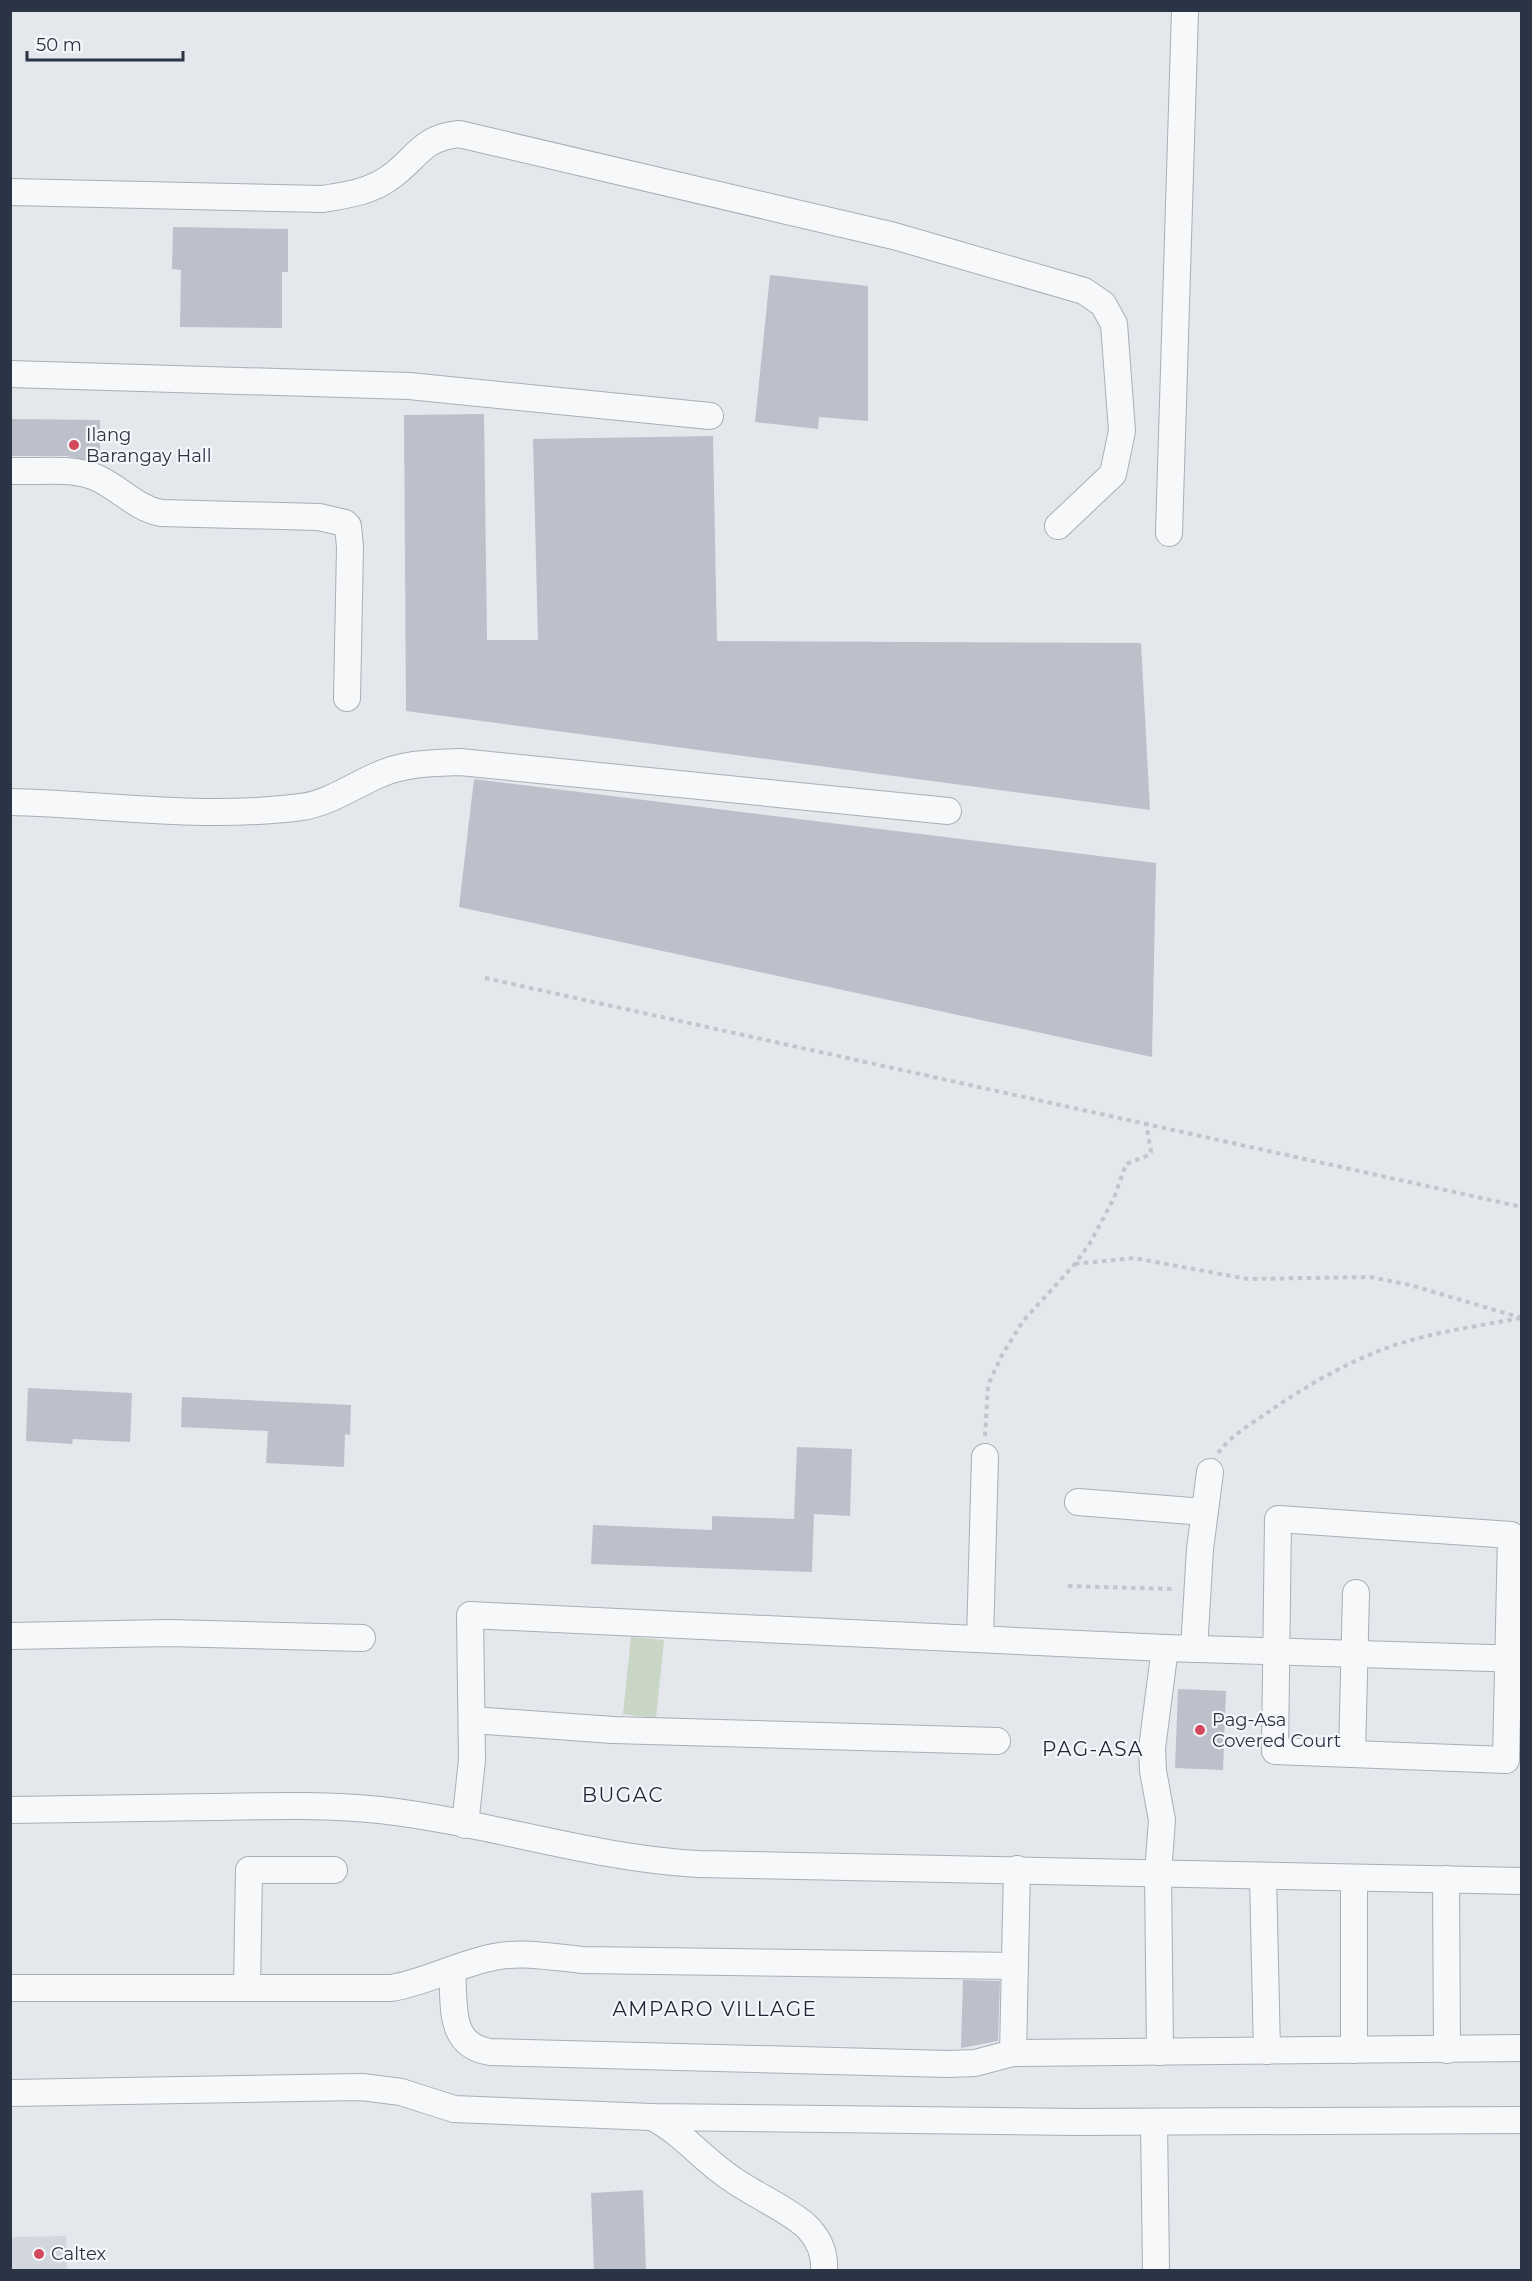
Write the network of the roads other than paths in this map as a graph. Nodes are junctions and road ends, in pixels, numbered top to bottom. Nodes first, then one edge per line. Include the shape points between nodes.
1 (1185, 10) edge
2 (10, 192) edge
3 (10, 374) edge
4 (710, 416) dead end
5 (10, 471) edge
6 (1058, 526) dead end
7 (1169, 533) dead end
8 (347, 698) dead end
9 (10, 802) edge
10 (948, 811) dead end
11 (985, 1457) road end
12 (1210, 1472) road end
13 (1078, 1502) dead end
14 (1204, 1512) junction
15 (1356, 1593) dead end
16 (10, 1636) edge
17 (362, 1638) dead end
18 (980, 1640) junction
19 (1165, 1648) junction
20 (1194, 1649) junction
21 (1277, 1652) junction
22 (1354, 1654) junction
23 (1515, 1659) edge
24 (472, 1720) junction
25 (997, 1741) dead end
26 (1352, 1754) junction
27 (10, 1810) edge
28 (465, 1825) junction
29 (1017, 1869) junction
30 (334, 1870) dead end
31 (1158, 1873) junction
32 (1263, 1875) junction
33 (1354, 1878) junction
34 (1446, 1880) junction
35 (1521, 1881) edge
36 (1015, 1966) junction
37 (452, 1970) junction
38 (10, 1988) edge
39 (247, 1988) junction
40 (1521, 2049) edge
41 (1354, 2050) junction
42 (1448, 2050) junction
43 (1268, 2051) junction
44 (1160, 2052) junction
45 (1013, 2053) junction
46 (10, 2093) edge
47 (652, 2117) junction
48 (1521, 2120) edge
49 (1154, 2122) junction
50 (824, 2271) edge
51 (1156, 2271) edge

1 - 7 street
2 - 6 street via 323,199 361,192 389,178 440,136 459,134 894,236 1084,291 1104,304 1114,324 1122,431 1113,474
3 - 4 street via 409,386
5 - 8 street via 85,474 138,505 161,513 319,518 345,523 350,547
9 - 10 street via 157,810 274,809 342,795 377,775 414,764 460,762
11 - 18 street
12 - 14 street
13 - 14 street
14 - 20 street
15 - 22 street
16 - 17 street via 169,1633
18 - 19 street
18 - 24 street via 470,1615
19 - 20 street
19 - 31 street via 1152,1748 1162,1820
20 - 21 street
21 - 22 street
21 - 23 street via 1278,1519 1511,1535
21 - 26 street via 1275,1751
22 - 23 street
22 - 26 street
23 - 26 street via 1506,1760
24 - 25 street via 613,1730
24 - 28 street via 472,1780
27 - 28 street via 329,1807 379,1810
28 - 29 street via 653,1862
29 - 31 street
29 - 36 street
30 - 39 street via 249,1870
31 - 32 street
31 - 44 street
32 - 33 street
32 - 43 street
33 - 34 street
33 - 41 street
34 - 35 street
34 - 42 street
36 - 37 street via 582,1960 521,1955 495,1956
36 - 45 street
37 - 39 street via 391,1988
37 - 45 street via 459,2033 465,2043 490,2052 907,2064 975,2063
38 - 39 street
40 - 42 street
41 - 42 street
41 - 43 street
43 - 44 street
44 - 45 street
46 - 47 street via 362,2087 400,2092 454,2109
47 - 49 street
47 - 50 street via 674,2128 710,2164 807,2226 824,2255
48 - 49 street
49 - 51 street

